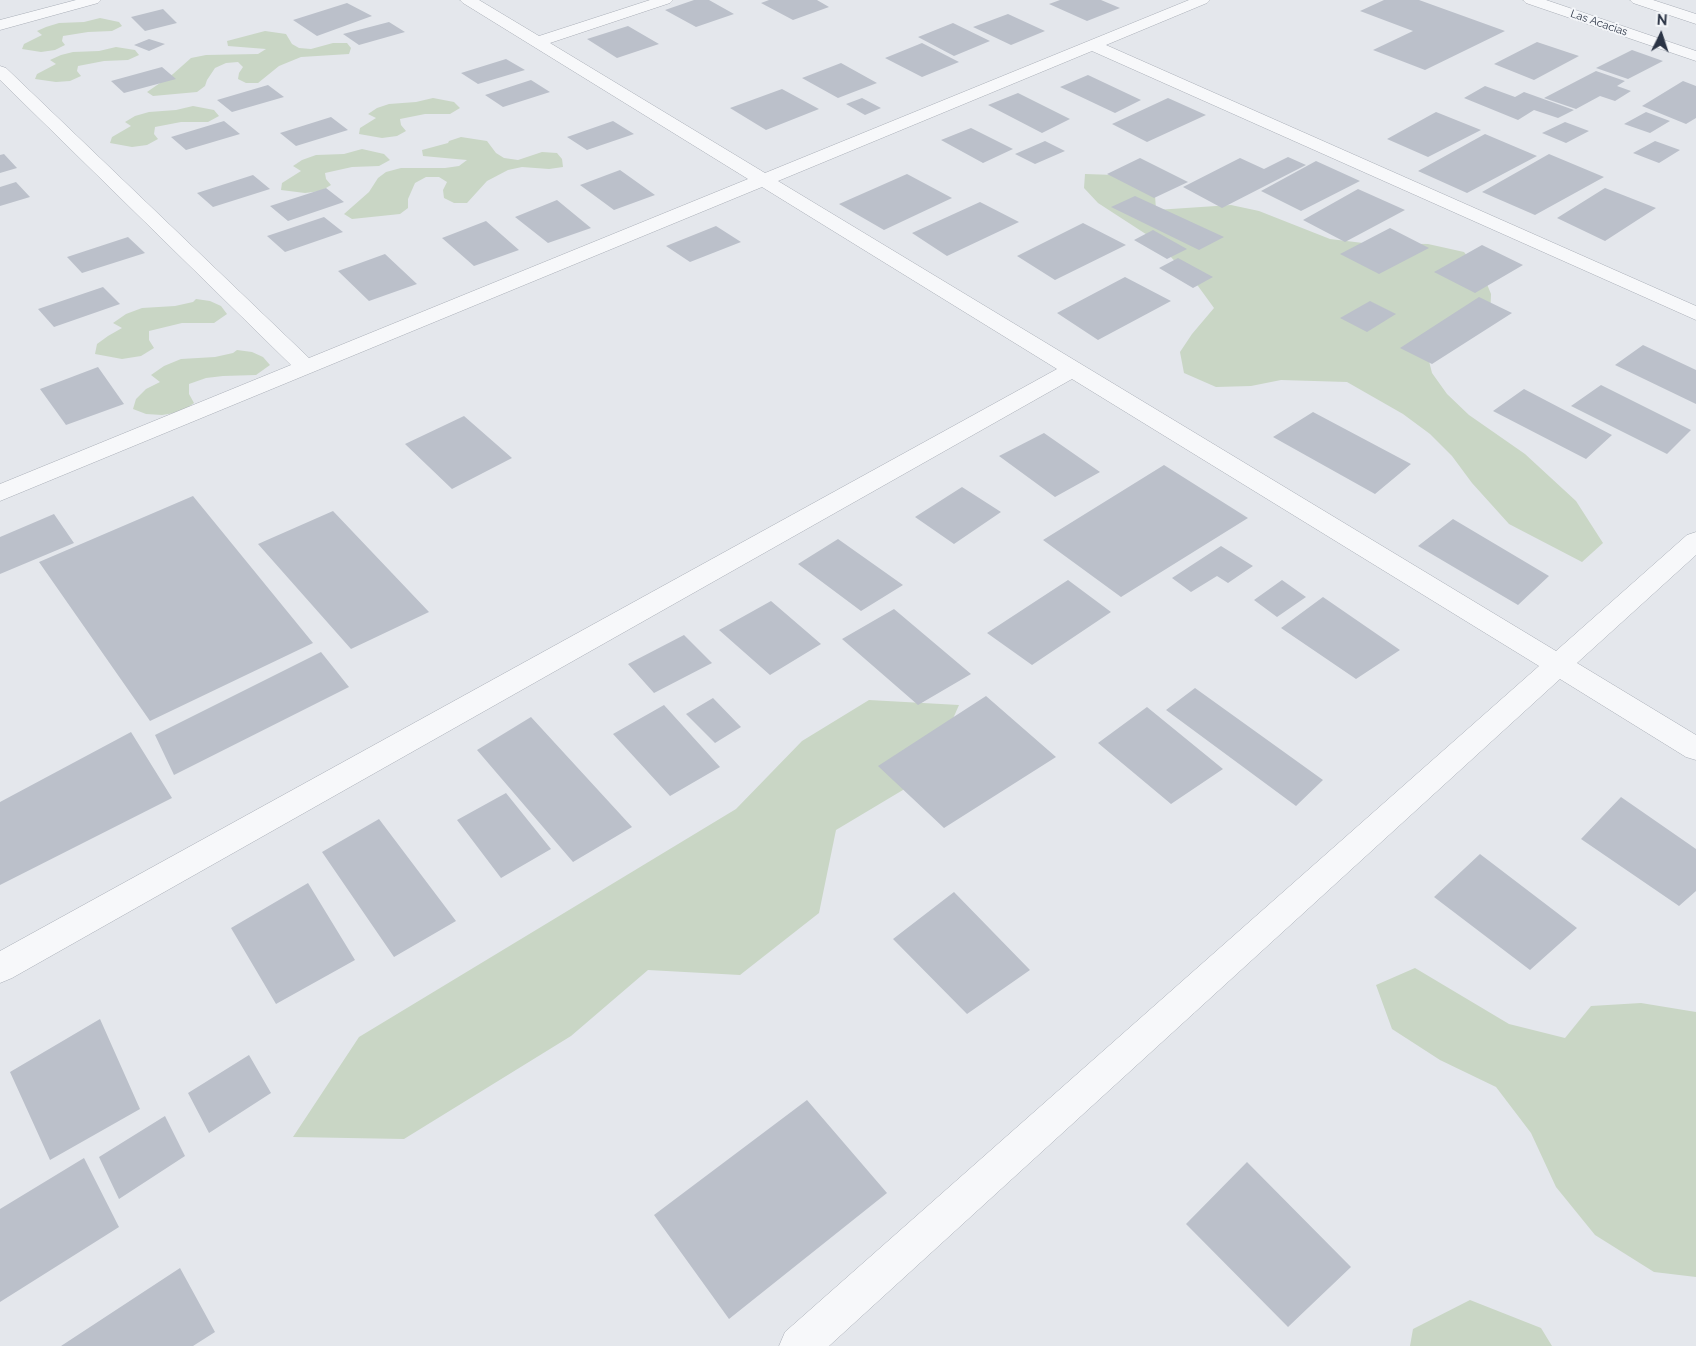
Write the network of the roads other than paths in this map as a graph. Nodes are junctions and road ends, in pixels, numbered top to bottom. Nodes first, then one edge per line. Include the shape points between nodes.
1 (94, 0) edge
2 (468, 0) edge
3 (665, 0) edge
4 (1202, 0) edge
5 (1531, 0) edge
6 (1638, 0) edge
7 (1695, 18) edge
8 (0, 25) edge
9 (537, 42) junction
10 (1093, 45) junction
11 (1696, 56) edge
12 (0, 71) edge
13 (763, 180) junction
14 (1696, 314) edge
15 (306, 368) junction
16 (1074, 369) junction
17 (0, 493) edge
18 (1696, 541) edge
19 (1558, 664) junction
20 (1696, 749) edge
21 (0, 968) edge
22 (800, 1346) edge

1 - 8 street
2 - 9 street
3 - 9 street
4 - 10 street
5 - 11 street, Las Acacias
6 - 7 street
9 - 13 street
10 - 13 street
10 - 14 street
12 - 15 street
13 - 15 street
13 - 16 street
15 - 17 street
16 - 19 street
16 - 21 street
18 - 19 street
19 - 20 street
19 - 22 street

